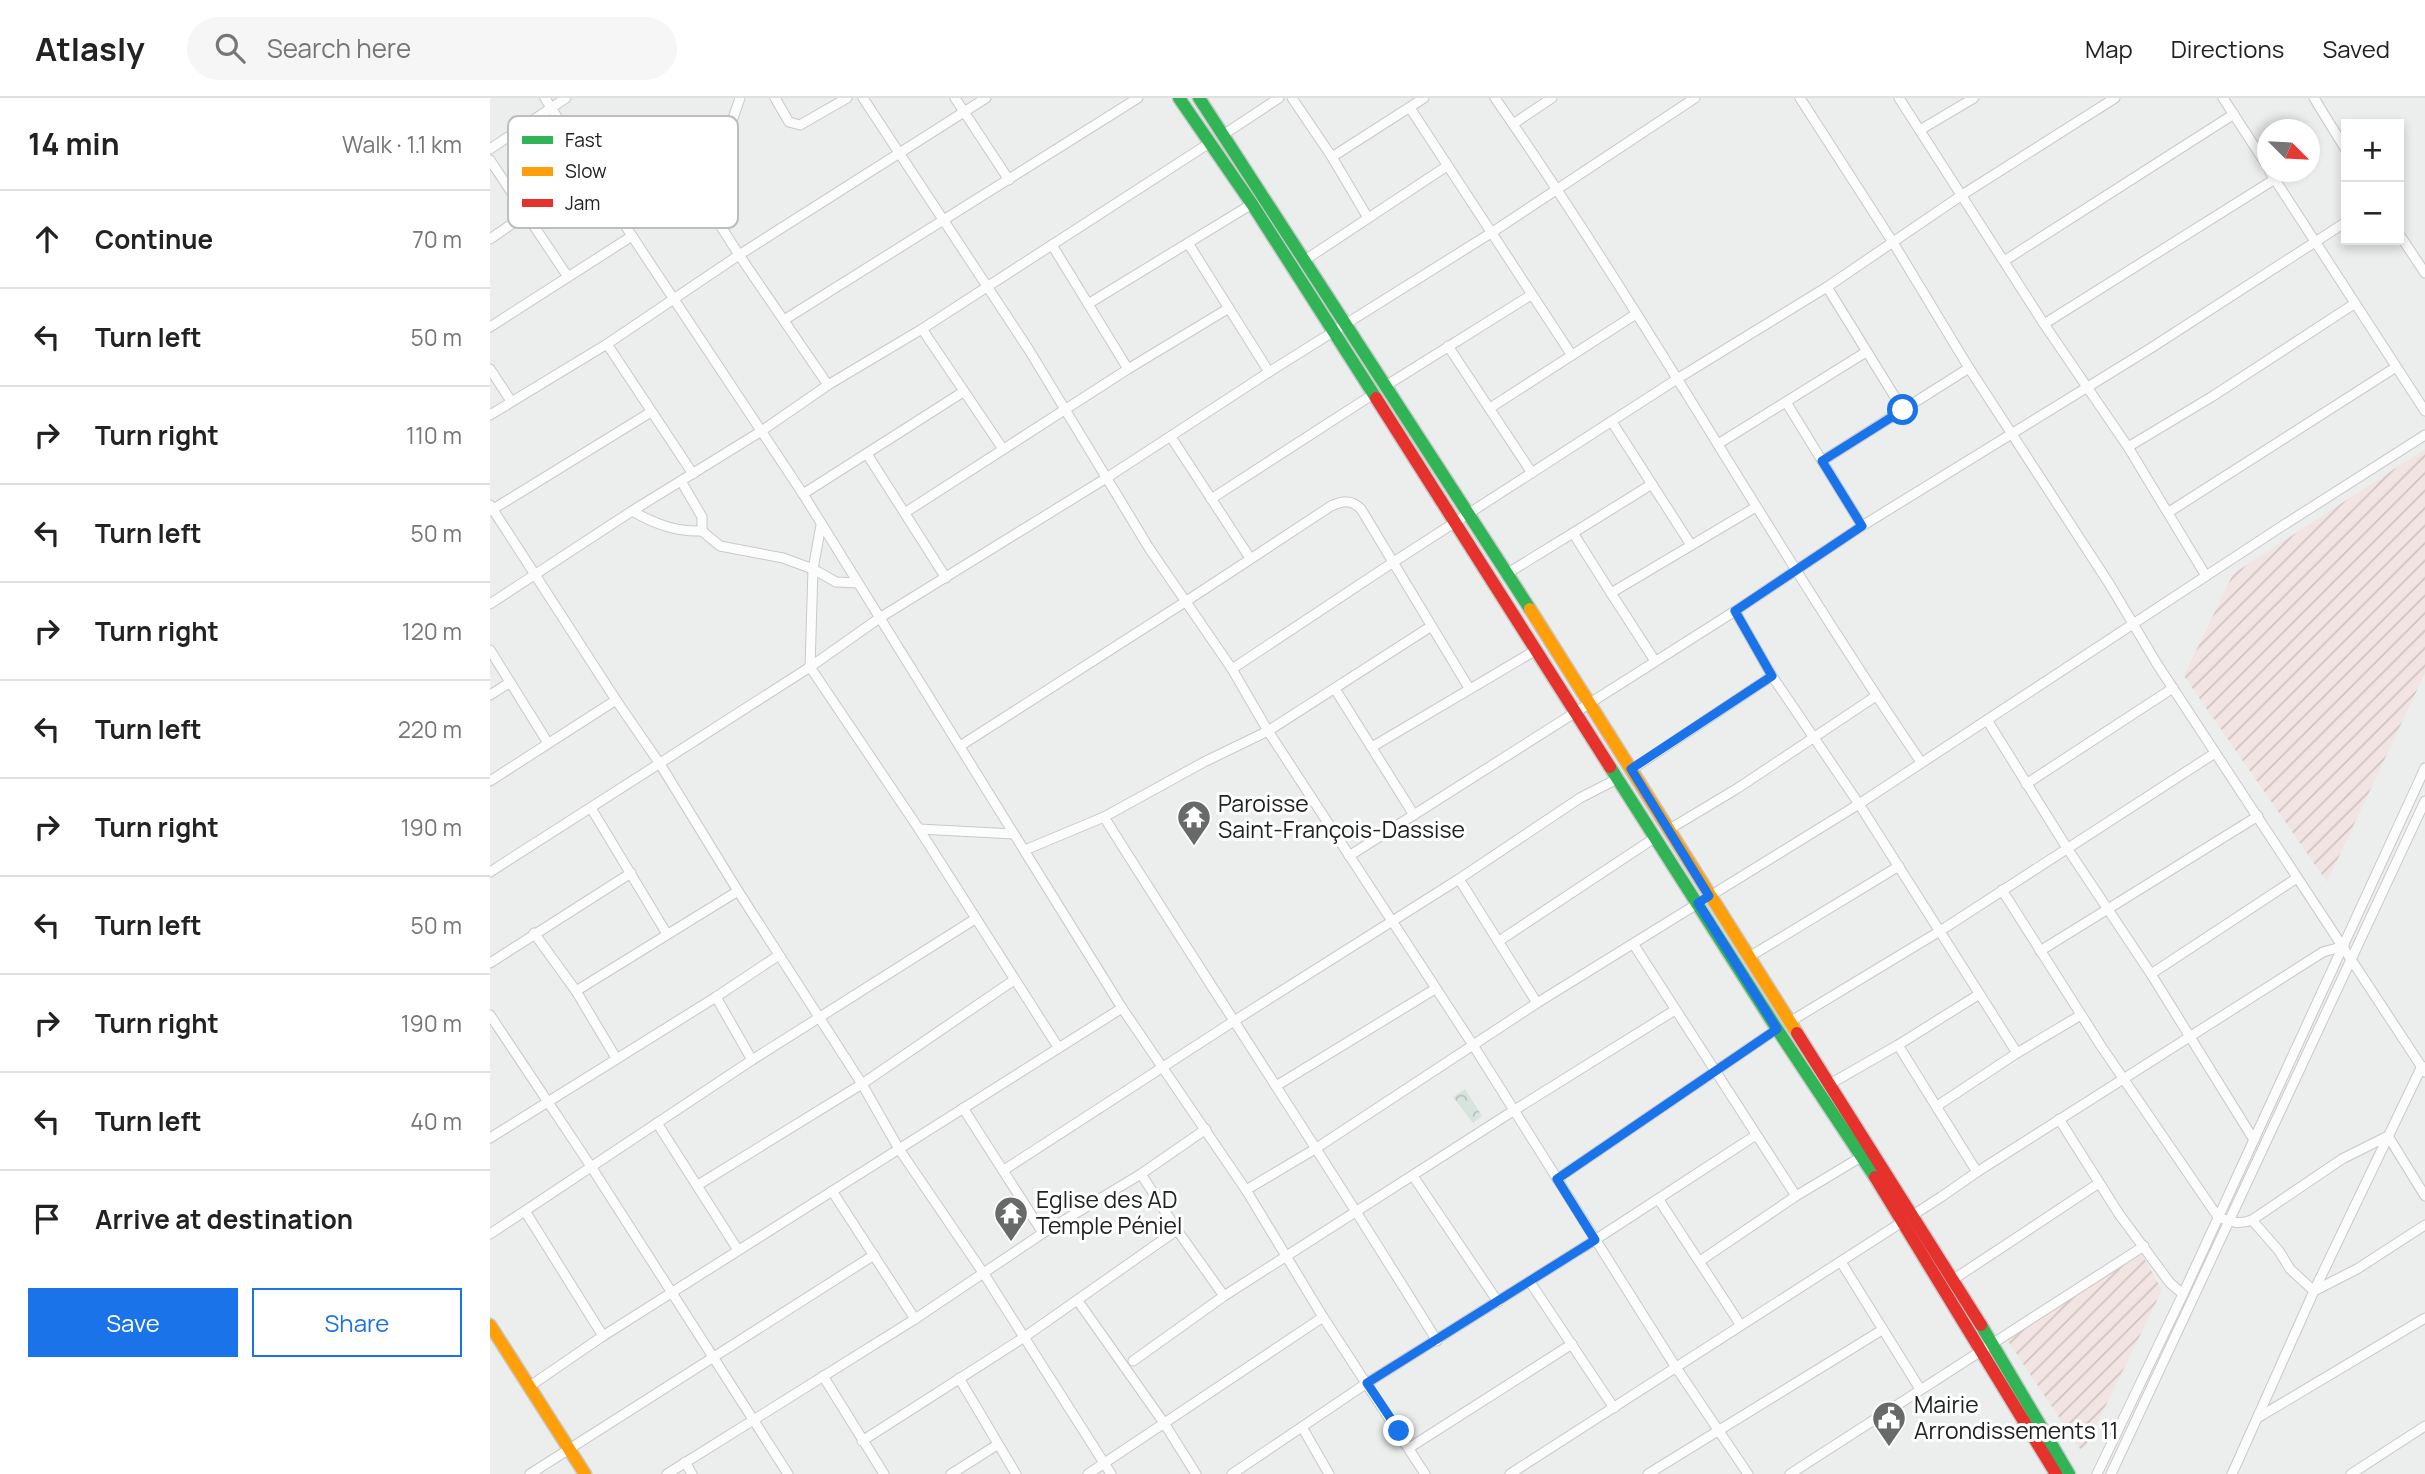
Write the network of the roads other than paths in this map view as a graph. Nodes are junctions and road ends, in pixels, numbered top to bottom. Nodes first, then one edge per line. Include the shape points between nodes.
1 (545, 98) edge
2 (566, 98) edge
3 (740, 98) edge
4 (775, 98) edge
5 (847, 98) edge
6 (863, 98) edge
7 (955, 98) edge
8 (986, 98) edge
9 (1138, 98) edge
10 (1179, 98) edge
11 (1199, 98) edge
12 (1279, 98) edge
13 (1292, 98) edge
14 (1424, 98) edge
15 (1495, 98) edge
16 (1552, 98) edge
17 (1695, 98) edge
18 (1800, 98) edge
19 (1899, 98) edge
20 (1974, 98) edge
21 (2115, 98) edge
22 (2223, 98) edge
23 (2314, 98) edge
24 (551, 107) junction
25 (1410, 108) junction
26 (963, 113) junction
27 (2234, 114) junction
28 (538, 116) edge
29 (557, 116) edge
30 (734, 116) edge
31 (1513, 124) junction
32 (1920, 130) junction
33 (508, 137) edge
34 (1217, 138) junction
35 (2341, 142) edge
36 (490, 149) edge
37 (2257, 151) edge
38 (900, 154) junction
39 (1332, 157) junction
40 (490, 160) edge
41 (1447, 166) junction
42 (1009, 180) junction
43 (2257, 182) edge
44 (2277, 182) edge
45 (508, 188) edge
46 (1555, 189) junction
47 (1962, 195) junction
48 (1252, 204) junction
49 (1368, 218) junction
50 (944, 220) junction
51 (2341, 226) edge
52 (508, 227) edge
53 (534, 228) edge
54 (627, 228) edge
55 (723, 228) edge
56 (1491, 233) junction
57 (632, 236) junction
58 (490, 239) edge
59 (2404, 242) edge
60 (1188, 243) junction
61 (1894, 244) junction
62 (2316, 244) junction
63 (1052, 245) junction
64 (739, 255) junction
65 (1304, 260) junction
66 (2004, 261) junction
67 (2425, 273) edge
68 (568, 277) junction
69 (987, 287) junction
70 (1828, 287) junction
71 (1531, 295) junction
72 (674, 299) junction
73 (1088, 304) junction
74 (2354, 304) junction
75 (1229, 308) junction
76 (1636, 314) junction
77 (784, 320) junction
78 (1347, 323) junction
79 (2044, 324) junction
80 (490, 327) edge
81 (922, 329) junction
82 (1332, 333) junction
83 (607, 344) junction
84 (1448, 346) junction
85 (1866, 352) junction
86 (1571, 354) junction
87 (2396, 367) junction
88 (1969, 368) junction
89 (490, 369) edge
90 (1128, 369) junction
91 (1269, 372) junction
92 (1677, 379) junction
93 (828, 385) junction
94 (1387, 385) junction
95 (2087, 388) junction
96 (963, 392) junction
97 (1372, 395) junction
98 (511, 401) junction
99 (1786, 402) junction
100 (1490, 408) junction
101 (1066, 409) junction
102 (1903, 410) junction
103 (2425, 411) edge
104 (651, 412) junction
105 (490, 415) edge
106 (1612, 422) junction
107 (760, 432) junction
108 (2012, 433) junction
109 (2425, 435) edge
110 (1171, 436) junction
111 (1718, 444) junction
112 (2127, 447) junction
113 (1003, 449) junction
114 (867, 454) junction
115 (1822, 461) junction
116 (1532, 472) junction
117 (694, 474) junction
118 (1108, 477) junction
119 (681, 481) junction
120 (1652, 484) junction
121 (803, 494) junction
122 (1211, 499) junction
123 (1756, 507) junction
124 (491, 508) edge
125 (632, 511) junction
126 (906, 512) junction
127 (2169, 512) junction
128 (1469, 514) junction
129 (821, 525) junction
130 (1454, 525) junction
131 (1862, 526) junction
132 (702, 531) junction
133 (1573, 533) junction
134 (1691, 545) junction
135 (1250, 558) junction
136 (1392, 563) junction
137 (813, 569) junction
138 (1796, 570) junction
139 (1508, 573) junction
140 (536, 575) junction
141 (2206, 576) junction
142 (946, 578) junction
143 (858, 583) junction
144 (1611, 593) junction
145 (1185, 602) junction
146 (490, 604) edge
147 (1735, 611) junction
148 (881, 617) junction
149 (2133, 623) junction
150 (1430, 627) junction
151 (490, 650) edge
152 (1536, 650) junction
153 (1655, 661) junction
154 (810, 667) junction
155 (1232, 669) junction
156 (1772, 676) junction
157 (509, 683) junction
158 (1469, 688) junction
159 (2173, 688) junction
160 (1335, 689) junction
161 (490, 695) edge
162 (1876, 696) junction
163 (616, 700) junction
164 (1588, 704) junction
165 (1575, 713) junction
166 (1987, 720) junction
167 (1268, 731) junction
168 (1813, 738) junction
169 (548, 743) junction
170 (960, 746) junction
171 (1372, 747) junction
172 (2215, 753) junction
173 (1921, 762) junction
174 (660, 764) junction
175 (2425, 768) edge
176 (1631, 769) junction
177 (1619, 778) junction
178 (490, 781) edge
179 (2026, 784) junction
180 (2425, 800) edge
181 (1859, 804) junction
182 (591, 808) junction
183 (1414, 814) junction
184 (2258, 816) junction
185 (1104, 817) junction
186 (919, 829) junction
187 (1668, 830) junction
188 (1014, 834) junction
189 (1656, 837) junction
190 (2067, 848) junction
191 (1025, 850) junction
192 (1349, 856) junction
193 (1899, 866) junction
194 (492, 867) edge
195 (631, 873) junction
196 (2297, 878) junction
197 (1459, 880) junction
198 (2002, 890) junction
199 (738, 891) junction
200 (1703, 900) junction
201 (2108, 910) junction
202 (975, 919) junction
203 (1391, 923) junction
204 (1940, 931) junction
205 (534, 933) junction
206 (667, 934) junction
207 (1499, 941) junction
208 (1634, 945) junction
209 (2344, 946) junction
210 (2040, 951) junction
211 (779, 955) junction
212 (1749, 957) junction
213 (2351, 958) junction
214 (490, 963) edge
215 (2151, 974) junction
216 (1014, 980) junction
217 (1435, 989) junction
218 (576, 991) junction
219 (1978, 995) junction
220 (716, 997) junction
221 (1537, 1003) junction
222 (1122, 1008) junction
223 (1675, 1010) junction
224 (490, 1015) edge
225 (2081, 1015) junction
226 (821, 1018) junction
227 (1234, 1021) junction
228 (1791, 1021) junction
229 (1777, 1029) junction
230 (2191, 1037) junction
231 (1473, 1045) junction
232 (1898, 1045) junction
233 (1058, 1047) junction
234 (2017, 1053) junction
235 (617, 1058) junction
236 (752, 1060) junction
237 (1164, 1068) junction
238 (2423, 1069) edge
239 (1716, 1070) junction
240 (2124, 1078) junction
241 (862, 1084) junction
242 (1830, 1084) junction
243 (1276, 1086) junction
244 (548, 1102) junction
245 (1937, 1106) junction
246 (963, 1108) junction
247 (1513, 1111) junction
248 (2059, 1119) junction
249 (657, 1123) junction
250 (1206, 1129) junction
251 (1756, 1135) junction
252 (2388, 1136) junction
253 (490, 1138) edge
254 (2254, 1140) junction
255 (899, 1149) junction
256 (1315, 1149) junction
257 (1861, 1157) junction
258 (592, 1168) junction
259 (1004, 1170) junction
260 (1977, 1172) junction
261 (1141, 1174) junction
262 (1413, 1176) junction
263 (1557, 1179) junction
264 (2099, 1183) junction
265 (698, 1185) junction
266 (1246, 1190) junction
267 (832, 1191) junction
268 (1796, 1196) junction
269 (2425, 1196) edge
270 (1659, 1200) junction
271 (525, 1211) junction
272 (1358, 1212) junction
273 (2218, 1216) junction
274 (1908, 1218) junction
275 (2252, 1220) junction
276 (2230, 1222) junction
277 (2425, 1225) edge
278 (1177, 1230) junction
279 (1043, 1233) junction
280 (490, 1234) edge
281 (1595, 1240) junction
282 (2144, 1246) junction
283 (738, 1250) junction
284 (874, 1255) junction
285 (1286, 1257) junction
286 (1700, 1261) junction
287 (1841, 1262) junction
288 (984, 1274) junction
289 (1954, 1279) junction
290 (1530, 1282) junction
291 (2314, 1291) junction
292 (671, 1293) junction
293 (2183, 1294) junction
294 (1224, 1296) junction
295 (1079, 1301) junction
296 (1498, 1302) junction
297 (1324, 1317) junction
298 (2425, 1318) edge
299 (915, 1319) junction
300 (1740, 1324) junction
301 (490, 1325) edge
302 (1882, 1330) junction
303 (603, 1336) junction
304 (1024, 1338) junction
305 (1437, 1341) junction
306 (1572, 1345) junction
307 (1986, 1348) junction
308 (712, 1358) junction
309 (1133, 1361) dead end
310 (1675, 1366) junction
311 (822, 1376) junction
312 (959, 1378) junction
313 (1367, 1383) junction
314 (530, 1386) junction
315 (1920, 1389) junction
316 (1614, 1408) junction
317 (2257, 1418) junction
318 (753, 1419) junction
319 (1164, 1423) junction
320 (2425, 1426) edge
321 (1302, 1427) junction
322 (1718, 1429) junction
323 (862, 1441) junction
324 (997, 1444) junction
325 (1409, 1447) junction
326 (569, 1449) junction
327 (685, 1462) junction
328 (1104, 1463) junction
329 (2368, 1463) junction
330 (1516, 1472) edge
331 (530, 1474) edge
332 (586, 1474) edge
333 (667, 1474) edge
334 (692, 1474) edge
335 (788, 1474) edge
336 (884, 1474) edge
337 (951, 1474) edge
338 (1016, 1474) edge
339 (1088, 1474) edge
340 (1111, 1474) edge
341 (1196, 1474) edge
342 (1232, 1474) edge
343 (1329, 1474) edge
344 (1426, 1474) edge
345 (1648, 1474) edge
346 (1748, 1474) edge
347 (1790, 1474) edge
348 (2056, 1474) edge
349 (2069, 1474) edge
350 (2097, 1474) edge
351 (2111, 1474) edge
352 (2232, 1474) edge
353 (2351, 1474) edge
354 (2375, 1474) edge

1 - 24 street
2 - 24 street
3 - 30 street
4 - 5 street via 789,122 800,125
6 - 38 street
7 - 26 street
8 - 26 street
9 - 42 street
10 - 34 main road
11 - 34 main road
12 - 34 street
13 - 39 street
14 - 25 street
15 - 31 street
16 - 31 street
17 - 46 street
18 - 61 street
19 - 32 street
20 - 32 street
21 - 47 street
22 - 27 street
23 - 35 street
24 - 28 street
24 - 29 street
25 - 39 street
25 - 41 street
26 - 38 street
26 - 42 street
27 - 37 street
27 - 66 street
31 - 46 street
32 - 47 street
33 - 36 street
34 - 48 main road
34 - 63 street
34 - 65 main road
38 - 50 street
38 - 64 street
39 - 49 street
40 - 45 street
41 - 49 street
41 - 56 street
42 - 50 street
43 - 79 street
44 - 62 street
46 - 56 street
46 - 76 street
47 - 61 street
47 - 66 street
48 - 60 street
48 - 82 main road
49 - 65 street
50 - 69 street
50 - 77 street
51 - 62 street
52 - 58 street
53 - 68 street
54 - 57 street
55 - 64 street
56 - 71 street
56 - 78 street
57 - 68 street
57 - 72 street
59 - 67 street
60 - 73 street
60 - 75 street
61 - 70 street
61 - 88 street
62 - 74 street
62 - 95 street
63 - 69 street
63 - 73 street
64 - 72 street
64 - 77 street
65 - 78 main road
66 - 79 street
68 - 80 street
69 - 81 street
69 - 101 street
70 - 85 street
70 - 92 street
71 - 84 street
71 - 86 street
72 - 83 street
72 - 107 street
73 - 90 street
74 - 87 street
74 - 112 street
75 - 90 street
75 - 91 street
76 - 86 street
76 - 92 street
77 - 93 street
78 - 82 street
78 - 94 main road
79 - 95 street
81 - 93 street
81 - 96 street
82 - 91 street
82 - 97 main road
83 - 98 street
83 - 104 street
84 - 94 street
84 - 100 street
85 - 99 street
85 - 102 street
86 - 100 street
87 - 103 street
87 - 127 street
88 - 102 street
88 - 108 street
89 - 98 street
90 - 101 street
91 - 110 street
92 - 106 street
92 - 111 street
93 - 107 street
94 - 128 main road
95 - 108 street
95 - 112 street
96 - 113 street
96 - 114 street
97 - 122 street
97 - 130 main road
98 - 105 street
99 - 111 street
99 - 115 street
100 - 116 street
101 - 113 street
101 - 118 street
102 - 115 street
104 - 117 street
104 - 124 street
106 - 116 street
106 - 120 street
107 - 117 street
107 - 121 street
108 - 131 street
108 - 149 street
109 - 141 street
110 - 118 street
110 - 122 street
111 - 123 street
112 - 127 street
113 - 126 street
114 - 121 street
114 - 126 street
115 - 131 street
116 - 128 street
117 - 119 street
118 - 142 street
118 - 145 street
119 - 125 street
119 - 132 street via 702,517
120 - 133 street
120 - 134 street
121 - 129 street
122 - 135 street
123 - 134 street
123 - 138 street
124 - 140 street
125 - 132 street via 681,532
125 - 140 street
126 - 142 street
127 - 141 street
128 - 130 street
128 - 139 main road
129 - 137 street
129 - 143 street
130 - 136 street
130 - 152 main road
131 - 138 street
132 - 137 street via 720,546
133 - 139 street
133 - 144 street
134 - 144 street
135 - 136 street via 1331,506 1349,501 1361,509
135 - 145 street
136 - 150 street
136 - 155 street
137 - 143 street via 836,582
137 - 154 street
138 - 147 street
138 - 162 street
139 - 164 main road
140 - 146 street
140 - 163 street
141 - 149 street
142 - 148 street
143 - 148 street
144 - 153 street
145 - 155 street
145 - 170 street
147 - 153 street
147 - 156 street
148 - 154 street
148 - 170 street
149 - 159 street
149 - 166 street
150 - 158 street
150 - 160 street
151 - 157 street
152 - 158 street
152 - 165 main road
153 - 164 street
154 - 174 street
154 - 186 street
155 - 167 street
156 - 168 street
156 - 176 street
157 - 161 street
157 - 169 street
158 - 171 street
159 - 172 street
159 - 179 street
160 - 167 street
160 - 171 street
162 - 168 street
162 - 173 street
163 - 169 street
163 - 174 street
164 - 165 street
164 - 176 main road
165 - 177 main road
165 - 183 street
166 - 173 street
166 - 179 street
167 - 185 street
167 - 192 street
168 - 181 street
168 - 187 street
169 - 178 street
170 - 188 street
171 - 183 street
172 - 184 street
172 - 190 street
173 - 181 street
174 - 182 street
174 - 199 street
175 - 209 street
176 - 187 main road
177 - 189 main road
177 - 197 street
179 - 190 street
180 - 213 street
181 - 193 street
181 - 200 street
182 - 194 street
182 - 195 street
183 - 192 street
184 - 196 street
184 - 201 street
185 - 191 street
185 - 227 street
186 - 188 street
186 - 202 street
187 - 200 main road
188 - 191 street
189 - 200 main road
189 - 207 street
190 - 198 street
190 - 201 street
191 - 222 street
192 - 203 street
193 - 204 street
193 - 212 street
195 - 205 street
195 - 206 street
196 - 209 street
196 - 215 street
197 - 203 street
197 - 207 street
198 - 204 street
198 - 210 street
199 - 206 street
199 - 211 street
200 - 208 street
200 - 212 main road
200 - 229 main road
201 - 210 street
201 - 215 street
202 - 216 street
202 - 226 street
203 - 217 street
203 - 227 street
204 - 219 street
204 - 228 street
205 - 214 street
205 - 218 street
206 - 218 street
207 - 221 street
208 - 221 street
208 - 223 street
209 - 213 street
209 - 230 street via 2323,952
209 - 254 street
210 - 225 street
211 - 220 street
211 - 226 street
212 - 228 main road
213 - 238 street
213 - 276 street
215 - 230 street
216 - 233 street
216 - 241 street
217 - 231 street
217 - 243 street
218 - 235 street
219 - 232 street
219 - 234 street
220 - 235 street
220 - 236 street
221 - 231 street
222 - 233 street
222 - 237 street
223 - 239 street
223 - 247 street
224 - 244 street
225 - 234 street
225 - 240 street
226 - 236 street
226 - 241 street
227 - 237 street
227 - 243 street
228 - 242 main road
229 - 239 street
229 - 257 main road
230 - 240 street
230 - 254 street
231 - 247 street
231 - 256 street
232 - 242 street
232 - 245 street
233 - 246 street
234 - 245 street
235 - 244 street
236 - 249 street
237 - 250 street
237 - 259 street
238 - 252 street
239 - 251 street
239 - 263 street
240 - 248 street
240 - 273 street
241 - 255 street
241 - 265 street
242 - 274 main road
243 - 256 street
244 - 253 street
244 - 258 street
245 - 260 street
246 - 255 street
246 - 259 street
247 - 262 street
247 - 263 street
248 - 260 street
248 - 264 street
249 - 258 street
249 - 265 street
250 - 261 street
250 - 266 street
251 - 268 street
251 - 270 street
252 - 269 street
252 - 275 street via 2342,1159
252 - 291 street
254 - 273 street
255 - 267 street
255 - 288 street
256 - 266 street
256 - 272 street
257 - 268 street
257 - 274 main road
258 - 271 street
258 - 292 street
259 - 279 street
260 - 274 street
261 - 278 street
261 - 279 street
262 - 272 street
262 - 296 street
263 - 281 street
264 - 282 street
264 - 289 street
265 - 283 street
266 - 285 street
267 - 283 street
267 - 284 street
268 - 286 street
270 - 281 street
270 - 286 street
271 - 280 street
271 - 303 street
272 - 285 street
272 - 305 street
273 - 276 street
273 - 293 street
274 - 287 street
274 - 289 main road
274 - 307 main road
275 - 276 street
275 - 291 street via 2290,1269
276 - 351 street
277 - 291 street
278 - 294 street
278 - 295 street
279 - 288 street
281 - 290 street
281 - 310 street
282 - 293 street
282 - 307 street
283 - 292 street
284 - 299 street
284 - 308 street
285 - 294 street
285 - 297 street
286 - 300 street
287 - 300 street
287 - 302 street
288 - 299 street
288 - 304 street
289 - 307 main road
290 - 296 street
290 - 306 street
291 - 317 street
292 - 303 street
292 - 308 street
293 - 350 street
294 - 309 street
295 - 304 street
295 - 319 street
296 - 305 street
297 - 313 street
297 - 319 street
298 - 317 street
299 - 311 street
300 - 310 street
301 - 314 main road
302 - 315 street
302 - 322 street
303 - 314 street
304 - 312 street
304 - 328 street
305 - 313 street
306 - 316 street
306 - 325 street
307 - 315 street
307 - 348 main road
307 - 349 main road
308 - 318 street
308 - 326 street
310 - 316 street
310 - 322 street
311 - 318 street
311 - 323 street
312 - 323 street
312 - 324 street
313 - 321 street
313 - 325 street
314 - 326 main road
315 - 347 street
316 - 330 street
317 - 352 street
318 - 327 street
318 - 335 street
319 - 328 street
319 - 341 street
320 - 329 street
321 - 342 street
321 - 343 street
322 - 345 street
322 - 346 street
323 - 336 street
324 - 337 street
324 - 338 street
325 - 344 street
326 - 331 street
326 - 332 main road
327 - 333 street
327 - 334 street
328 - 339 street
328 - 340 street
329 - 353 street
329 - 354 street

